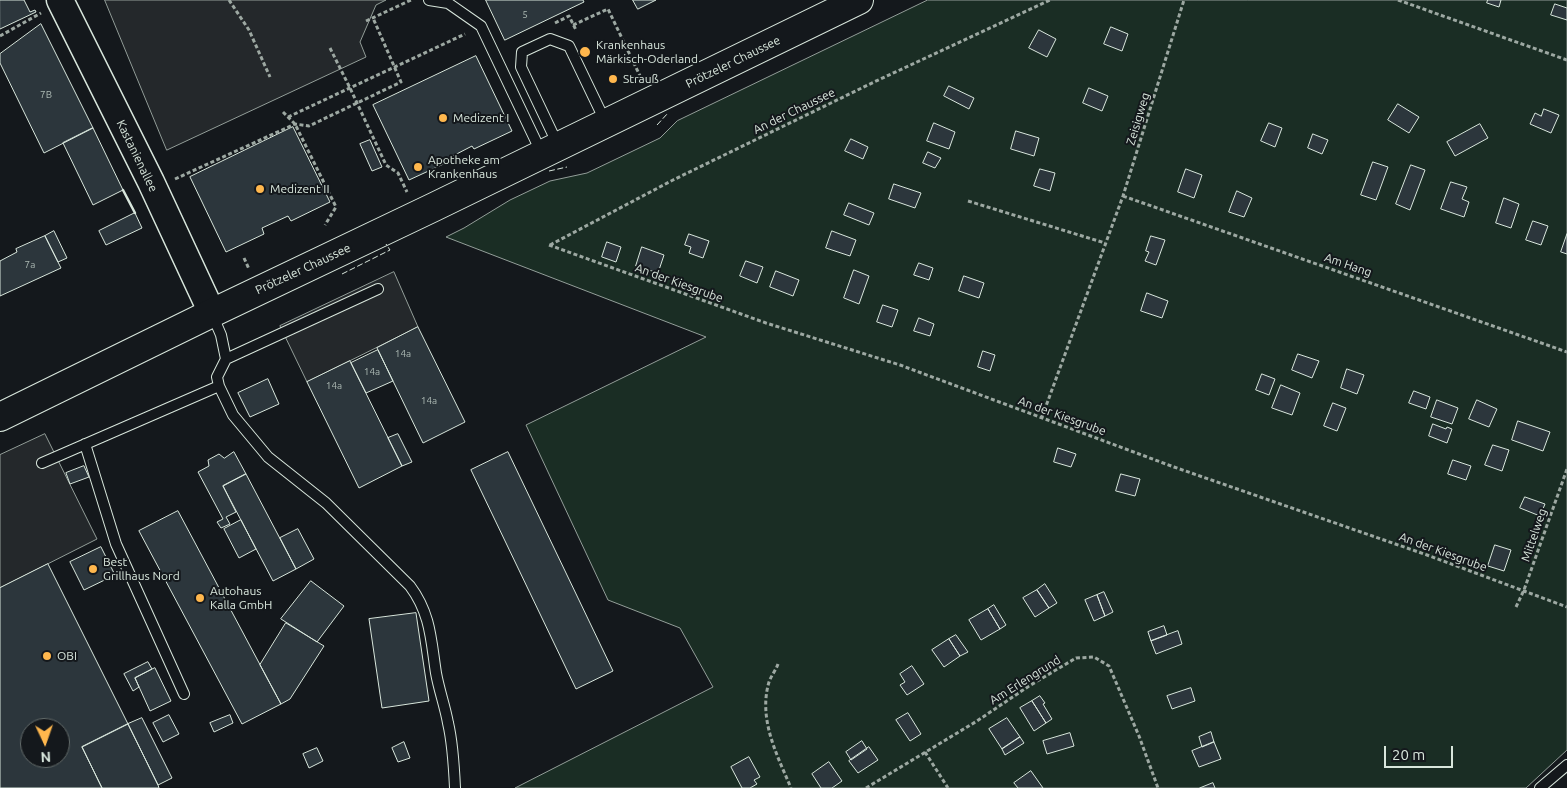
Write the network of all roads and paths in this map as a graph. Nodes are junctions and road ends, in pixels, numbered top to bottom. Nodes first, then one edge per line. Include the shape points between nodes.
1 (228, 0) edge
2 (411, 0) edge
3 (429, 0) edge
4 (859, 0) edge
5 (1050, 0) edge
6 (1184, 0) edge
7 (1398, 0) edge
8 (61, 1) edge
9 (448, 1) edge
10 (373, 18) junction
11 (366, 20) dead end
12 (573, 25) dead end
13 (481, 26) junction
14 (0, 36) edge
15 (330, 48) dead end
16 (1567, 60) edge
17 (395, 67) junction
18 (270, 77) dead end
19 (642, 78) dead end
20 (350, 88) junction
21 (358, 103) junction
22 (283, 112) dead end
23 (601, 113) junction
24 (288, 117) junction
25 (295, 124) junction
26 (551, 150) junction
27 (154, 188) junction
28 (408, 195) dead end
29 (1123, 196) junction
30 (968, 201) dead end
31 (325, 225) dead end
32 (1105, 243) junction
33 (549, 245) joint
34 (244, 258) dead end
35 (250, 270) dead end
36 (378, 289) dead end
37 (212, 313) junction
38 (1567, 352) edge
39 (226, 359) junction
40 (219, 386) junction
41 (0, 417) edge
42 (1042, 418) junction
43 (85, 444) junction
44 (42, 463) dead end
45 (1567, 469) edge
46 (1524, 590) junction
47 (1516, 607) dead end
48 (1567, 607) edge
49 (778, 664) dead end
50 (184, 694) dead end
51 (925, 752) junction
52 (1567, 766) edge
53 (455, 788) edge
54 (791, 788) edge
55 (866, 788) edge
56 (948, 788) edge
57 (1158, 788) edge
58 (1540, 788) edge

1 - 18 path via 248,30
2 - 10 path
3 - 9 lane
4 - 23 main road, Prötzeler Chaussee via 825,12
5 - 33 path, An der Chaussee via 734,150
6 - 29 path, Zeisigweg
7 - 16 path
8 - 14 path
8 - 27 street, Kastanienallee
9 - 13 lane
10 - 11 path
10 - 17 path
12 - 19 path via 608,9
13 - 17 path
13 - 26 lane
15 - 20 path
17 - 20 path
17 - 21 path via 401,82
20 - 21 path
20 - 24 path
21 - 25 path via 309,126
21 - 28 path via 386,165 398,173
22 - 24 path
23 - 26 main road, Prötzeler Chaussee
23 - 26 lane via 569,46 550,39 522,52 520,67
24 - 25 path
25 - 27 path
25 - 31 path via 336,207
26 - 37 main road, Prötzeler Chaussee
27 - 37 street, Kastanienallee
29 - 32 path, Zeisigweg
29 - 38 path, Am Hang
30 - 32 path
32 - 42 path, Zeisigweg
33 - 42 path, An der Kiesgrube
34 - 35 path
36 - 39 lane
37 - 39 lane
37 - 41 main road, Prötzeler Chaussee
39 - 40 lane via 218,377
40 - 43 lane
40 - 53 lane via 233,415 268,457 326,504 421,600 429,624 448,722
42 - 46 path, An der Kiesgrube
43 - 44 lane
43 - 50 lane via 116,544
45 - 46 path, Mittelweg
46 - 47 path, Mittelweg
46 - 48 path, An der Kiesgrube
49 - 54 path via 769,682 766,708 775,751
51 - 55 path, Am Erlengrund
51 - 56 path
51 - 57 path, Am Erlengrund via 1076,658 1094,656 1109,666
52 - 58 lane

